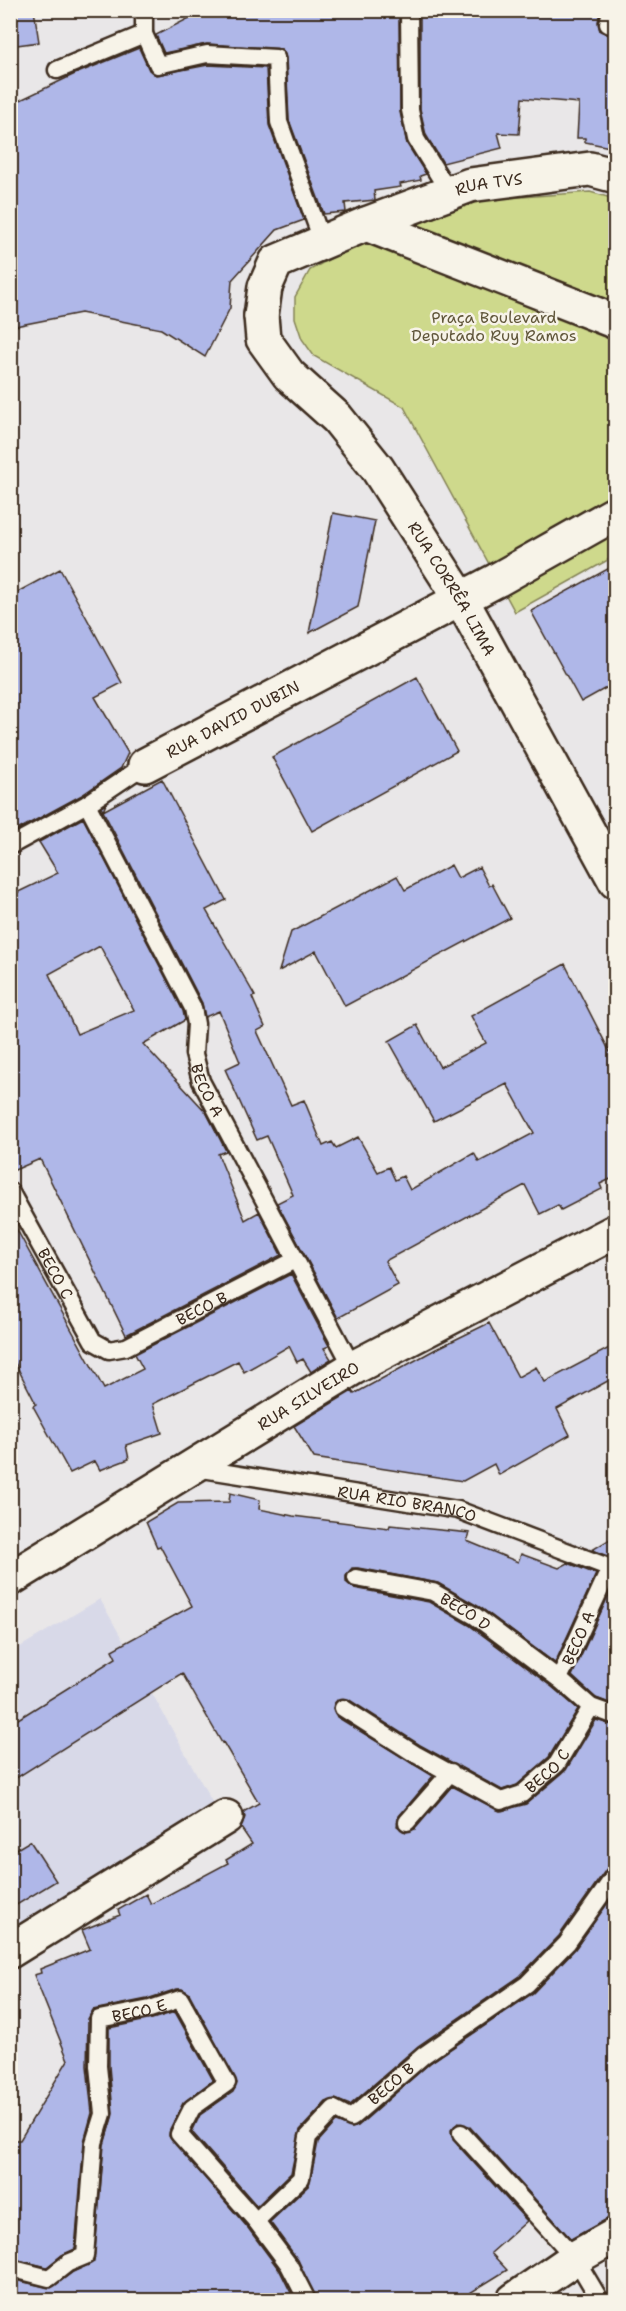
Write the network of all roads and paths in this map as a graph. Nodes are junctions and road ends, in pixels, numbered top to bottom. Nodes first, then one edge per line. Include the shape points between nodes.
1 (144, 10) edge
2 (408, 10) edge
3 (611, 10) edge
4 (615, 27) edge
5 (144, 34) junction
6 (57, 70) dead end
7 (615, 176) edge
8 (449, 192) junction
9 (366, 224) junction
10 (323, 243) junction
11 (261, 316) joint
12 (615, 322) edge
13 (615, 513) edge
14 (460, 600) junction
15 (145, 765) joint
16 (87, 804) junction
17 (10, 846) edge
18 (615, 882) edge
19 (10, 1191) edge
20 (615, 1231) edge
21 (295, 1260) junction
22 (109, 1350) joint
23 (353, 1368) junction
24 (192, 1468) junction
25 (613, 1569) edge
26 (357, 1578) dead end
27 (10, 1579) edge
28 (559, 1679) junction
29 (591, 1707) junction
30 (343, 1708) dead end
31 (615, 1716) edge
32 (451, 1772) junction
33 (226, 1817) dead end
34 (406, 1822) dead end
35 (615, 1874) edge
36 (10, 1952) edge
37 (461, 2133) dead end
38 (256, 2221) junction
39 (615, 2235) edge
40 (575, 2258) junction
41 (10, 2268) edge
42 (307, 2301) edge
43 (514, 2301) edge
44 (600, 2301) edge

1 - 5 lane
2 - 8 lane via 410,110 416,139
3 - 4 lane via 608,24
5 - 6 lane
5 - 10 lane via 158,65 207,54 276,58 279,122
7 - 8 street, RUA TVS via 590,169 470,185
8 - 9 street, RUA TVS
9 - 10 street, RUA TVS
9 - 12 street
10 - 11 street, RUA TVS via 276,262 265,287
11 - 14 street, RUA CORRÊA LIMA via 263,339 289,375 337,418 377,468
13 - 14 street, RUA DAVID DUBIN
14 - 15 street, RUA DAVID DUBIN
14 - 18 street, RUA CORRÊA LIMA
15 - 16 lane, RUA DAVID DUBIN
16 - 17 lane, RUA DAVID DUBIN
16 - 21 lane, BECO A via 193,1008 194,1054 201,1081
19 - 22 lane, BECO C via 93,1341
20 - 23 street, RUA SILVEIRO
21 - 22 lane, BECO B via 126,1347
21 - 23 lane, BECO A
23 - 24 street, RUA SILVEIRO
24 - 25 lane, RUA RIO BRANCO via 458,1510
24 - 27 street, RUA SILVEIRO
25 - 28 lane, BECO A
26 - 28 lane, BECO D via 433,1592 475,1616
28 - 29 lane, BECO A
29 - 31 lane, BECO A
29 - 32 lane, BECO C via 557,1764 522,1794 501,1801
30 - 32 lane, BECO C
32 - 34 lane
33 - 36 street
35 - 38 lane, BECO B via 567,1943 527,1984 424,2055 351,2118 334,2109 308,2137 301,2178
37 - 40 lane
38 - 41 lane, BECO E via 179,2134 192,2108 227,2083 180,1999 99,2019 103,2114 94,2143 86,2256 68,2263 49,2278
38 - 42 lane via 290,2265
39 - 40 street
40 - 43 street
40 - 44 lane

